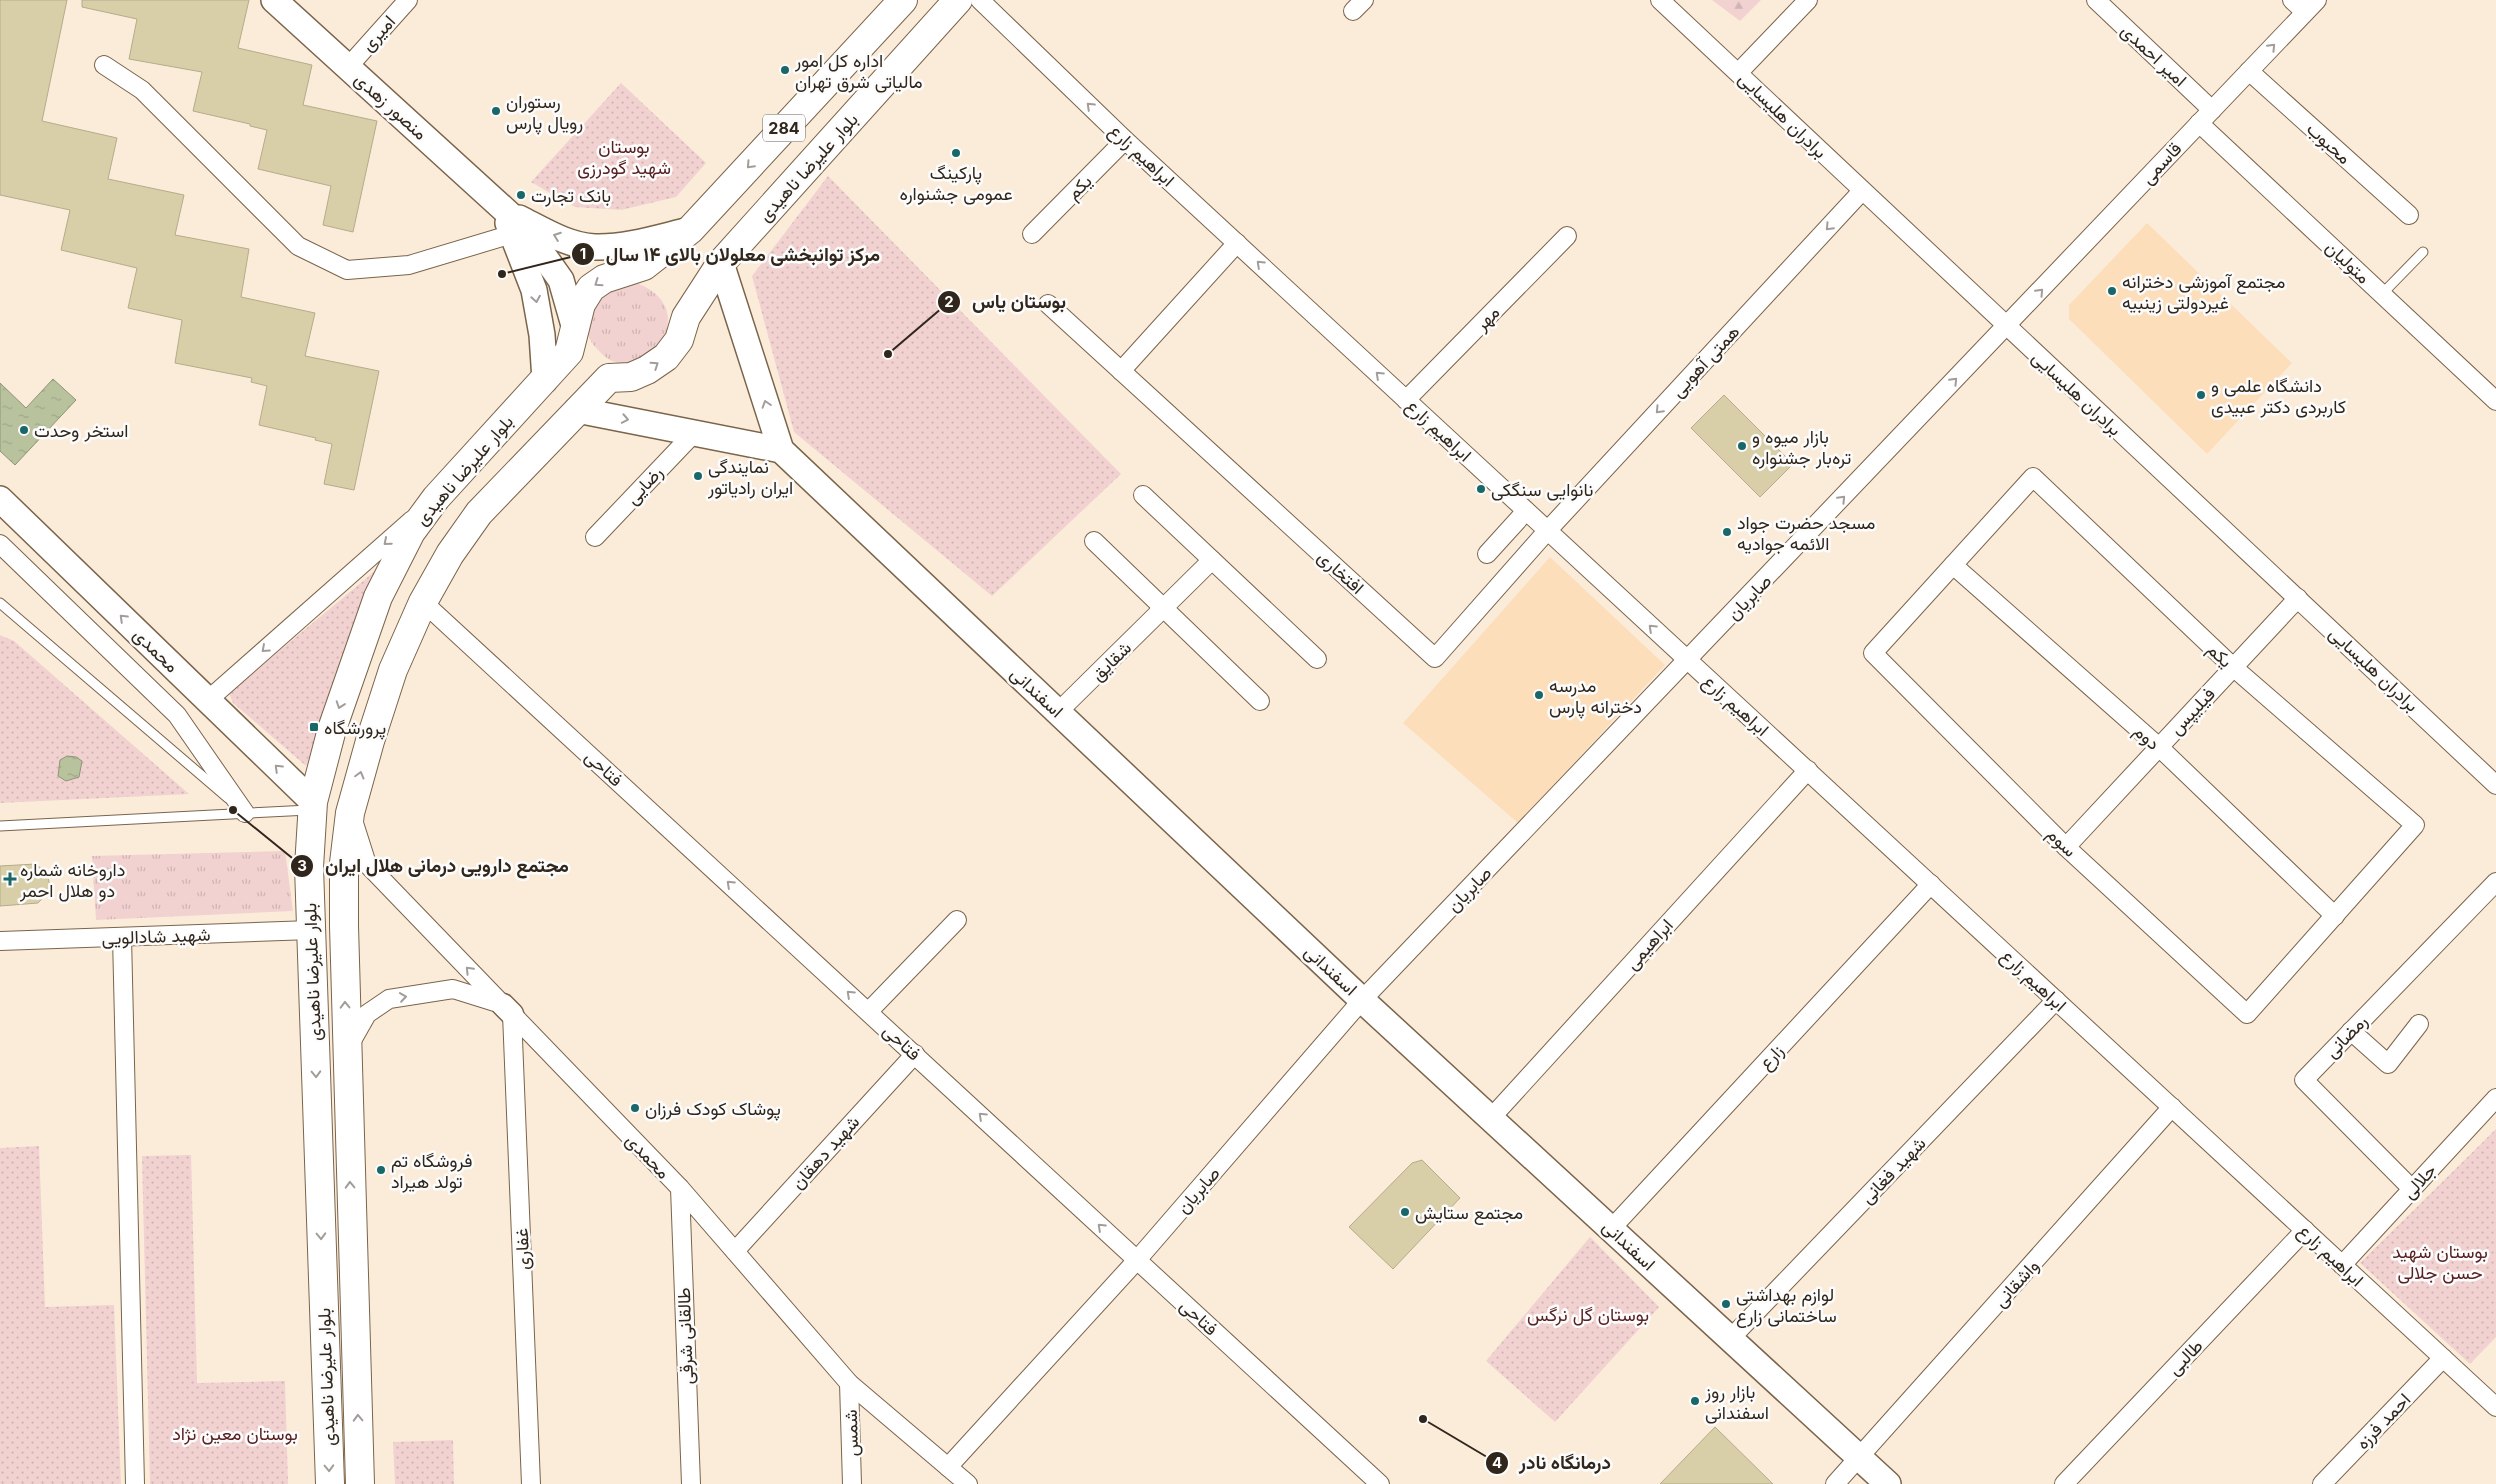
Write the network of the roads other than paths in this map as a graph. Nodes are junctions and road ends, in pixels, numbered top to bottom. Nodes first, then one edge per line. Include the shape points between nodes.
1 (274, 0) edge
2 (408, 0) edge
3 (903, 0) edge
4 (917, 0) edge
5 (980, 0) edge
6 (1660, 0) edge
7 (1808, 0) edge
8 (2096, 0) edge
9 (2292, 0) edge
10 (952, 6) edge
11 (2311, 6) edge
12 (881, 25) junction
13 (903, 62) junction
14 (104, 65) dead end
15 (348, 67) junction
16 (2249, 71) junction
17 (1739, 72) junction
18 (2212, 110) junction
19 (2199, 123) junction
20 (1125, 140) junction
21 (1862, 191) junction
22 (2409, 215) dead end
23 (507, 217) junction
24 (690, 230) junction
25 (1032, 234) dead end
26 (1567, 236) dead end
27 (1237, 243) junction
28 (2423, 252) dead end
29 (721, 263) junction
30 (2382, 294) junction
31 (1048, 304) dead end
32 (2006, 327) junction
33 (575, 329) junction
34 (1121, 371) junction
35 (545, 380) junction
36 (1406, 400) junction
37 (2496, 401) edge
38 (577, 410) junction
39 (694, 433) junction
40 (781, 450) junction
41 (2033, 477) joint
42 (1142, 495) dead end
43 (436, 498) junction
44 (0, 499) edge
45 (1526, 511) junction
46 (1548, 530) junction
47 (595, 537) dead end
48 (1094, 541) dead end
49 (0, 544) edge
50 (1487, 554) dead end
51 (1212, 560) junction
52 (1953, 565) junction
53 (378, 597) junction
54 (2298, 598) junction
55 (0, 603) edge
56 (1164, 608) junction
57 (419, 610) junction
58 (1317, 659) dead end
59 (1688, 661) junction
60 (354, 667) junction
61 (2233, 667) junction
62 (389, 683) junction
63 (208, 700) junction
64 (1260, 701) dead end
65 (1058, 712) junction
66 (2159, 747) junction
67 (1808, 770) junction
68 (2493, 776) edge
69 (312, 806) junction
70 (245, 813) junction
71 (350, 813) junction
72 (0, 826) edge
73 (2415, 826) joint
74 (2066, 847) junction
75 (2496, 882) edge
76 (1931, 884) junction
77 (2334, 916) junction
78 (957, 920) dead end
79 (311, 930) junction
80 (122, 937) junction
81 (0, 941) edge
82 (1362, 1000) junction
83 (2056, 1000) junction
84 (508, 1009) junction
85 (869, 1011) junction
86 (2419, 1024) dead end
87 (2351, 1031) junction
88 (346, 1051) junction
89 (915, 1054) junction
90 (2496, 1098) edge
91 (2172, 1107) junction
92 (1491, 1118) junction
93 (680, 1188) junction
94 (2412, 1189) junction
95 (1611, 1229) junction
96 (2305, 1230) junction
97 (735, 1251) junction
98 (1137, 1260) junction
99 (2342, 1265) junction
100 (1730, 1339) junction
101 (2443, 1358) junction
102 (849, 1383) junction
103 (2496, 1407) edge
104 (1860, 1458) junction
105 (948, 1466) junction
106 (135, 1484) edge
107 (330, 1484) edge
108 (360, 1484) edge
109 (531, 1484) edge
110 (691, 1484) edge
111 (852, 1484) edge
112 (968, 1484) edge
113 (1380, 1484) edge
114 (1835, 1484) edge
115 (1888, 1484) edge
116 (2064, 1484) edge
117 (2322, 1484) edge

1 - 15 main road, منصور زهدی
2 - 15 street, امیری
3 - 12 main road, 284
4 - 10 main road via 919,9 926,14 935,15
20 -> 5 street, ابراهیم زارع
6 - 17 street, برادران هلیسایی
7 - 17 street
8 - 18 street, امیر احمدی
9 - 11 street
10 - 13 main road, بلوار علیرضا ناهیدی / 284
16 -> 11 street, قاسمی
12 - 13 main road via 891,25 901,33 905,51
12 -> 24 main road, 284
13 - 29 main road, بلوار علیرضا ناهیدی / 284
14 - 23 street via 142,90 298,246 347,270 409,265
15 - 23 main road, منصور زهدی
16 - 18 street, قاسمی
16 - 22 street, محبوب
17 - 21 street, برادران هلیسایی
18 - 19 street, قاسمی
19 - 30 street, متولیان
32 -> 19 street, قاسمی
20 - 25 street, یکم
20 - 27 street, ابراهیم زارع
21 - 32 street, برادران هلیسایی
21 -> 46 street, همتی آهویی
24 -> 23 main road, منصور زهدی via 594,247 557,237
23 - 33 main road, منصور زهدی via 539,249 560,280
23 -> 35 main road via 534,290
24 -> 33 main road, بلوار علیرضا ناهیدی / 284 via 644,266 604,279 591,288 581,304
26 - 36 street, مهر
27 - 34 street
36 -> 27 street, ابراهیم زارع
28 - 30 lane
38 -> 29 main road, بلوار علیرضا ناهیدی / 284 via 609,378 631,377 666,357 679,340 686,317
40 -> 29 main road
30 - 37 street, متولیان
31 - 34 street, افتخاری
32 - 54 street, برادران هلیسایی
59 -> 32 street, صابریان
33 - 35 main road, بلوار علیرضا ناهیدی via 568,352
34 - 46 street, افتخاری via 1435,658
35 - 43 main road, بلوار علیرضا ناهیدی
36 - 45 street, ابراهیم زارع
38 -> 39 main road
38 - 57 main road, بلوار علیرضا ناهیدی via 479,513 450,554
39 - 40 main road
39 - 47 street, رضایی
40 - 65 main road, اسفندانی
41 - 52 street, سوم
41 - 61 street, یکم
42 - 51 street
43 - 53 main road, بلوار علیرضا ناهیدی via 411,532
43 -> 63 street
63 -> 44 main road, محمدی
45 - 46 street, ابراهیم زارع
45 - 50 street
59 -> 46 street, ابراهیم زارع
48 - 56 street
49 - 70 street via 178,715
51 - 56 street, شقایق
51 - 58 street
52 - 66 street, دوم
52 - 74 street, سوم via 1873,653
53 - 57 main road via 381,612 387,620 402,623
53 - 60 main road, بلوار علیرضا ناهیدی
54 - 61 street, فیلیپس
54 - 68 street, برادران هلیسایی
55 - 70 lane
56 - 64 street
56 - 65 street, شقایق
57 - 62 main road, بلوار علیرضا ناهیدی
85 -> 57 street, فتاحی
59 - 67 street, ابراهیم زارع
59 - 82 street, صابریان
60 - 62 main road via 364,658 379,657 387,670
60 -> 69 main road, بلوار علیرضا ناهیدی via 332,730
61 - 66 street, فیلیپس
61 - 73 street, یکم
71 -> 62 main road, بلوار علیرضا ناهیدی
69 -> 63 main road, محمدی
65 - 82 main road, اسفندانی
66 - 74 street, فیلیپس
66 - 77 street, دوم
67 - 76 street, ابراهیم زارع
67 - 92 street, ابراهیمی
69 - 70 lane
69 - 79 main road, بلوار علیرضا ناهیدی via 309,867
70 - 72 lane
84 -> 71 street, محمدی via 367,864
88 -> 71 main road, بلوار علیرضا ناهیدی via 344,863
73 - 77 street, سوم
74 - 77 street, سوم via 2247,1014
75 - 87 street, رمضانی
76 - 83 street, ابراهیم زارع
76 - 95 street, زارع
78 - 85 street
79 - 80 street, شهید شادالویی
79 -> 107 main road, بلوار علیرضا ناهیدی
80 - 81 street, شهید شادالویی
80 - 106 street
82 - 92 main road, اسفندانی
82 - 98 street, صابریان
83 - 91 street, ابراهیم زارع
83 - 100 street, شهید فغانی
88 -> 84 street via 367,1014 389,999 453,989
84 - 93 street, محمدی
84 - 109 street, غفاری
85 - 89 street, فتاحی
86 - 87 street via 2388,1064
87 - 94 street, رمضانی via 2304,1080
108 -> 88 main road, بلوار علیرضا ناهیدی
89 - 97 street, شهید دهقان
98 -> 89 street, فتاحی
90 - 94 street, جلالی
91 - 96 street, ابراهیم زارع
91 - 104 street, واشقانی
92 - 95 main road, اسفندانی
93 - 97 street, محمدی
93 - 110 street, طالقانی شرقی
94 - 99 street, جلالی
95 - 100 main road, اسفندانی
96 - 99 street, ابراهیم زارع
96 - 116 street, طالبی
97 - 102 street, محمدی
98 - 105 street, صابریان
98 - 113 street, فتاحی
99 - 101 street, ابراهیم زارع
100 - 104 main road, اسفندانی
101 - 103 street, ابراهیم زارع
101 - 117 street, احمد فرزه
102 - 105 street, محمدی
102 - 111 street, شمس
104 - 114 street, واشقانی
104 - 115 main road, اسفندانی
105 - 112 street, محمدی

